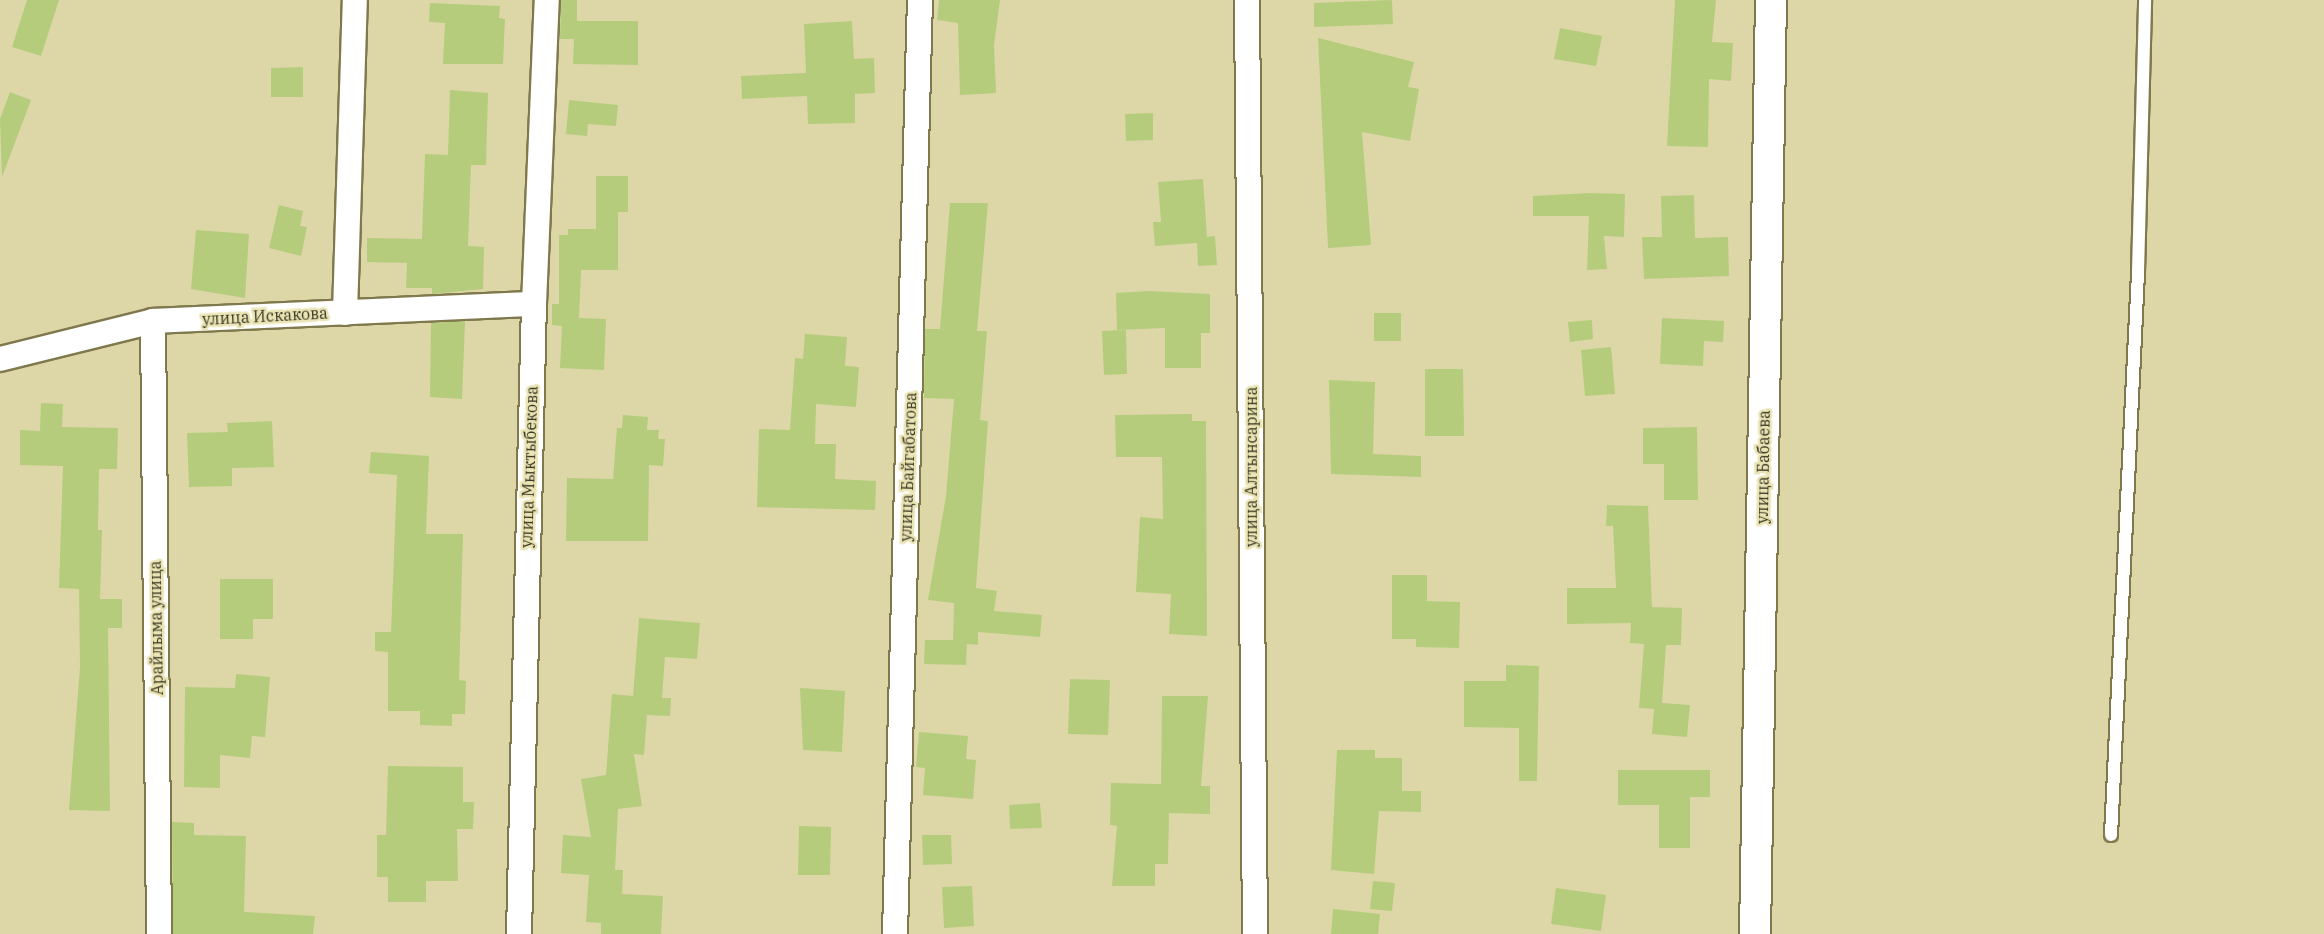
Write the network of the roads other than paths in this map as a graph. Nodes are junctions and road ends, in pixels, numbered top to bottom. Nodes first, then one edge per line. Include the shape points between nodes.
1 (354, 0) edge
2 (548, 0) edge
3 (920, 0) edge
4 (1247, 0) edge
5 (1771, 0) edge
6 (2145, 0) edge
7 (534, 304) junction
8 (345, 313) junction
9 (153, 321) junction
10 (0, 359) edge
11 (2111, 835) dead end
12 (159, 934) edge
13 (519, 934) edge
14 (896, 934) edge
15 (1255, 934) edge
16 (1755, 934) edge

1 - 8 street
2 - 7 street, улица Мыктыбекова
3 - 14 street, улица Байгабатова
4 - 15 street, улица Алтынсарина
5 - 16 street, улица Бабаева
6 - 11 lane via 2138,272
7 - 8 street, улица Искакова
7 - 13 street, улица Мыктыбекова
8 - 9 street, улица Искакова
9 - 10 street, улица Искакова
9 - 12 street, Арайлыма улица

